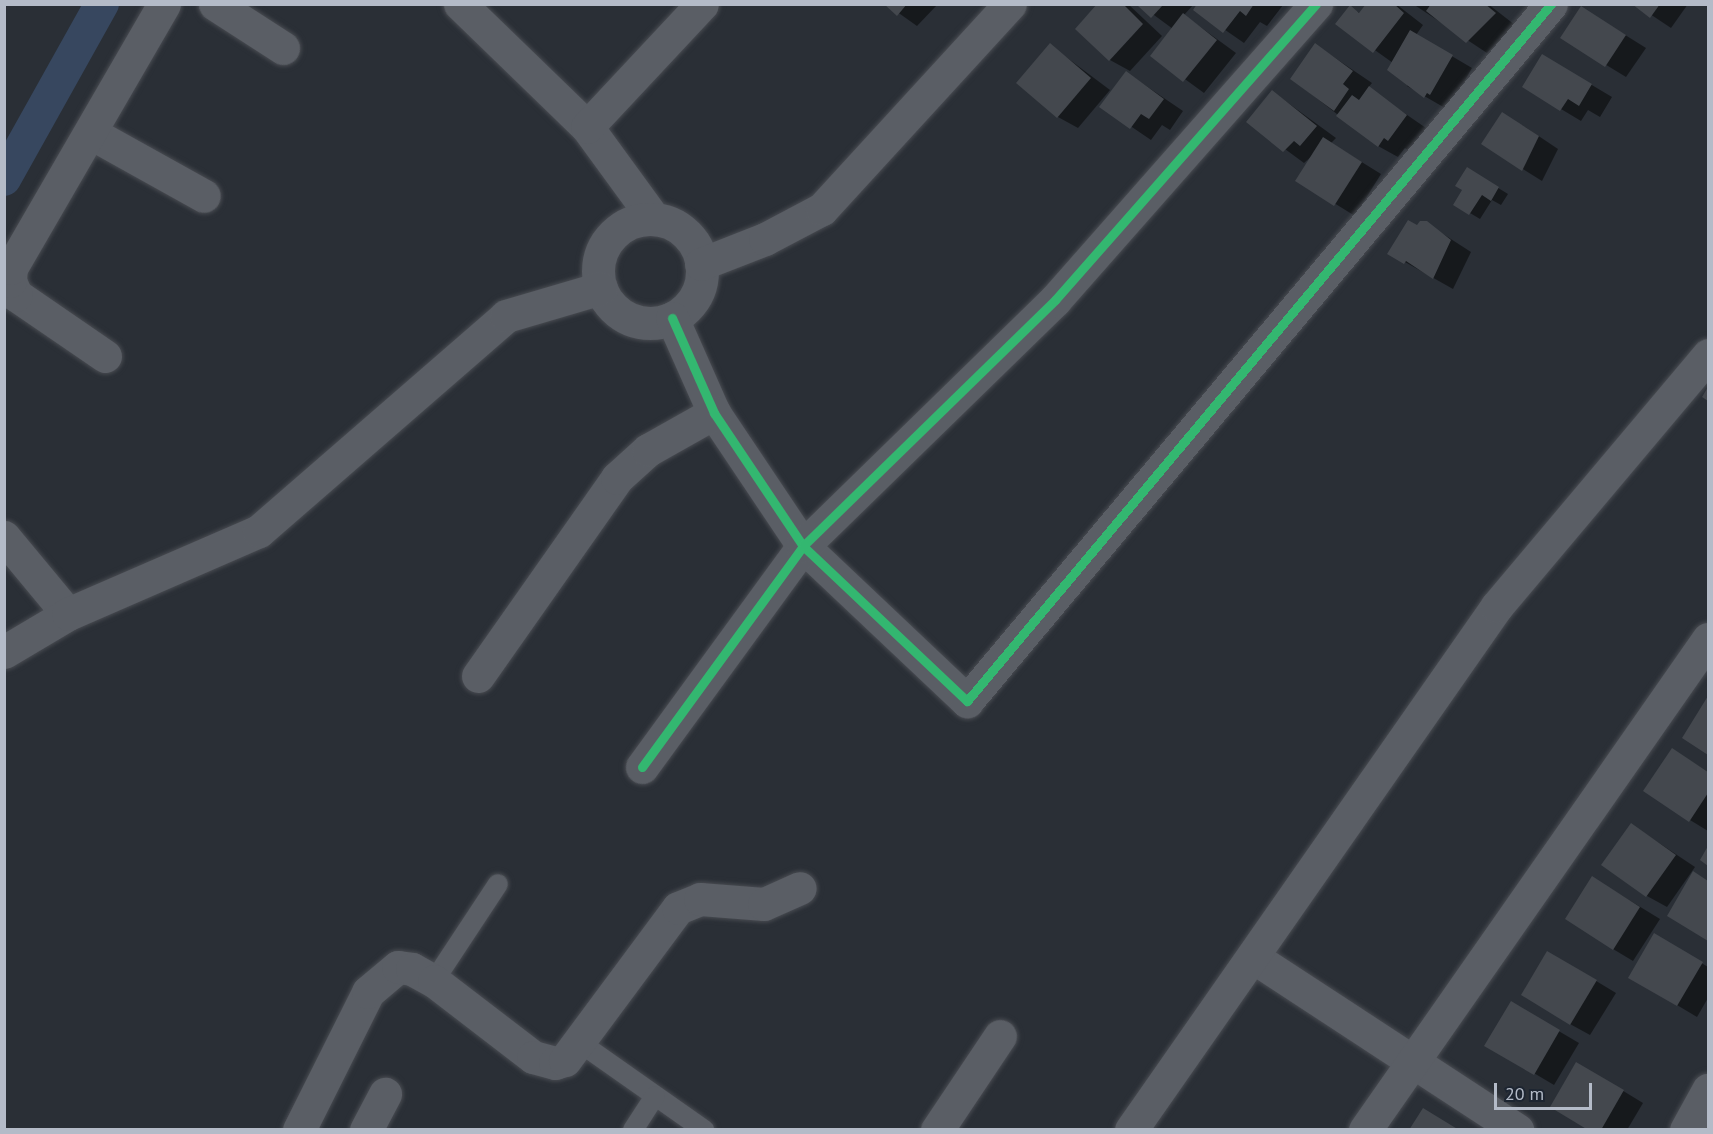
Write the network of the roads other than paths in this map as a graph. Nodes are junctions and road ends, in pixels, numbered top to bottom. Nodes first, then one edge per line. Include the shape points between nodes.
1 (164, 4) edge
2 (460, 4) edge
3 (702, 4) edge
4 (1010, 4) edge
5 (1316, 4) edge
6 (1551, 4) edge
7 (232, 9) edge
8 (283, 48) dead end
9 (587, 127) junction
10 (91, 133) junction
11 (204, 196) dead end
12 (654, 219) junction
13 (701, 264) junction
14 (600, 288) junction
15 (672, 318) junction
16 (1708, 355) edge
17 (105, 356) dead end
18 (714, 413) junction
19 (4, 537) edge
20 (803, 546) junction
21 (68, 614) junction
22 (1708, 639) edge
23 (4, 652) edge
24 (478, 676) dead end
25 (642, 766) dead end
26 (498, 884) dead end
27 (800, 888) dead end
28 (1253, 957) junction
29 (434, 981) junction
30 (1000, 1036) dead end
31 (579, 1042) junction
32 (1412, 1061) junction
33 (1708, 1090) edge
34 (385, 1094) dead end
35 (655, 1096) junction
36 (299, 1130) edge
37 (366, 1130) edge
38 (633, 1130) edge
39 (704, 1130) edge
40 (937, 1130) edge
41 (1131, 1130) edge
42 (1365, 1130) edge
43 (1516, 1130) edge
44 (1686, 1130) edge

1 - 10 street
2 - 9 street
3 - 9 street
4 - 13 street via 822,208 765,239
5 - 20 street via 1055,300
6 - 20 street via 967,701
7 - 8 street
9 - 12 street
10 - 11 street
10 - 17 street via 11,268 10,281 16,295
12 - 13 street via 685,233 696,247
12 - 14 street via 637,220 609,239 600,254
13 - 15 street via 695,296
14 - 15 street via 608,303 622,315 646,322
14 - 21 street via 506,316 260,531
15 - 18 street
16 - 28 street via 1497,606
18 - 20 street
18 - 24 street via 648,450 616,478
19 - 21 street
20 - 25 street
21 - 23 street
22 - 32 street
26 - 29 lane
27 - 31 street via 764,904 700,899 678,908
28 - 32 street
28 - 41 street
29 - 31 street via 543,1063 565,1060
29 - 36 street via 412,969 398,967 368,992
30 - 40 street
31 - 35 lane
32 - 42 street
32 - 43 street
33 - 44 street
34 - 37 street
35 - 38 lane
35 - 39 lane

